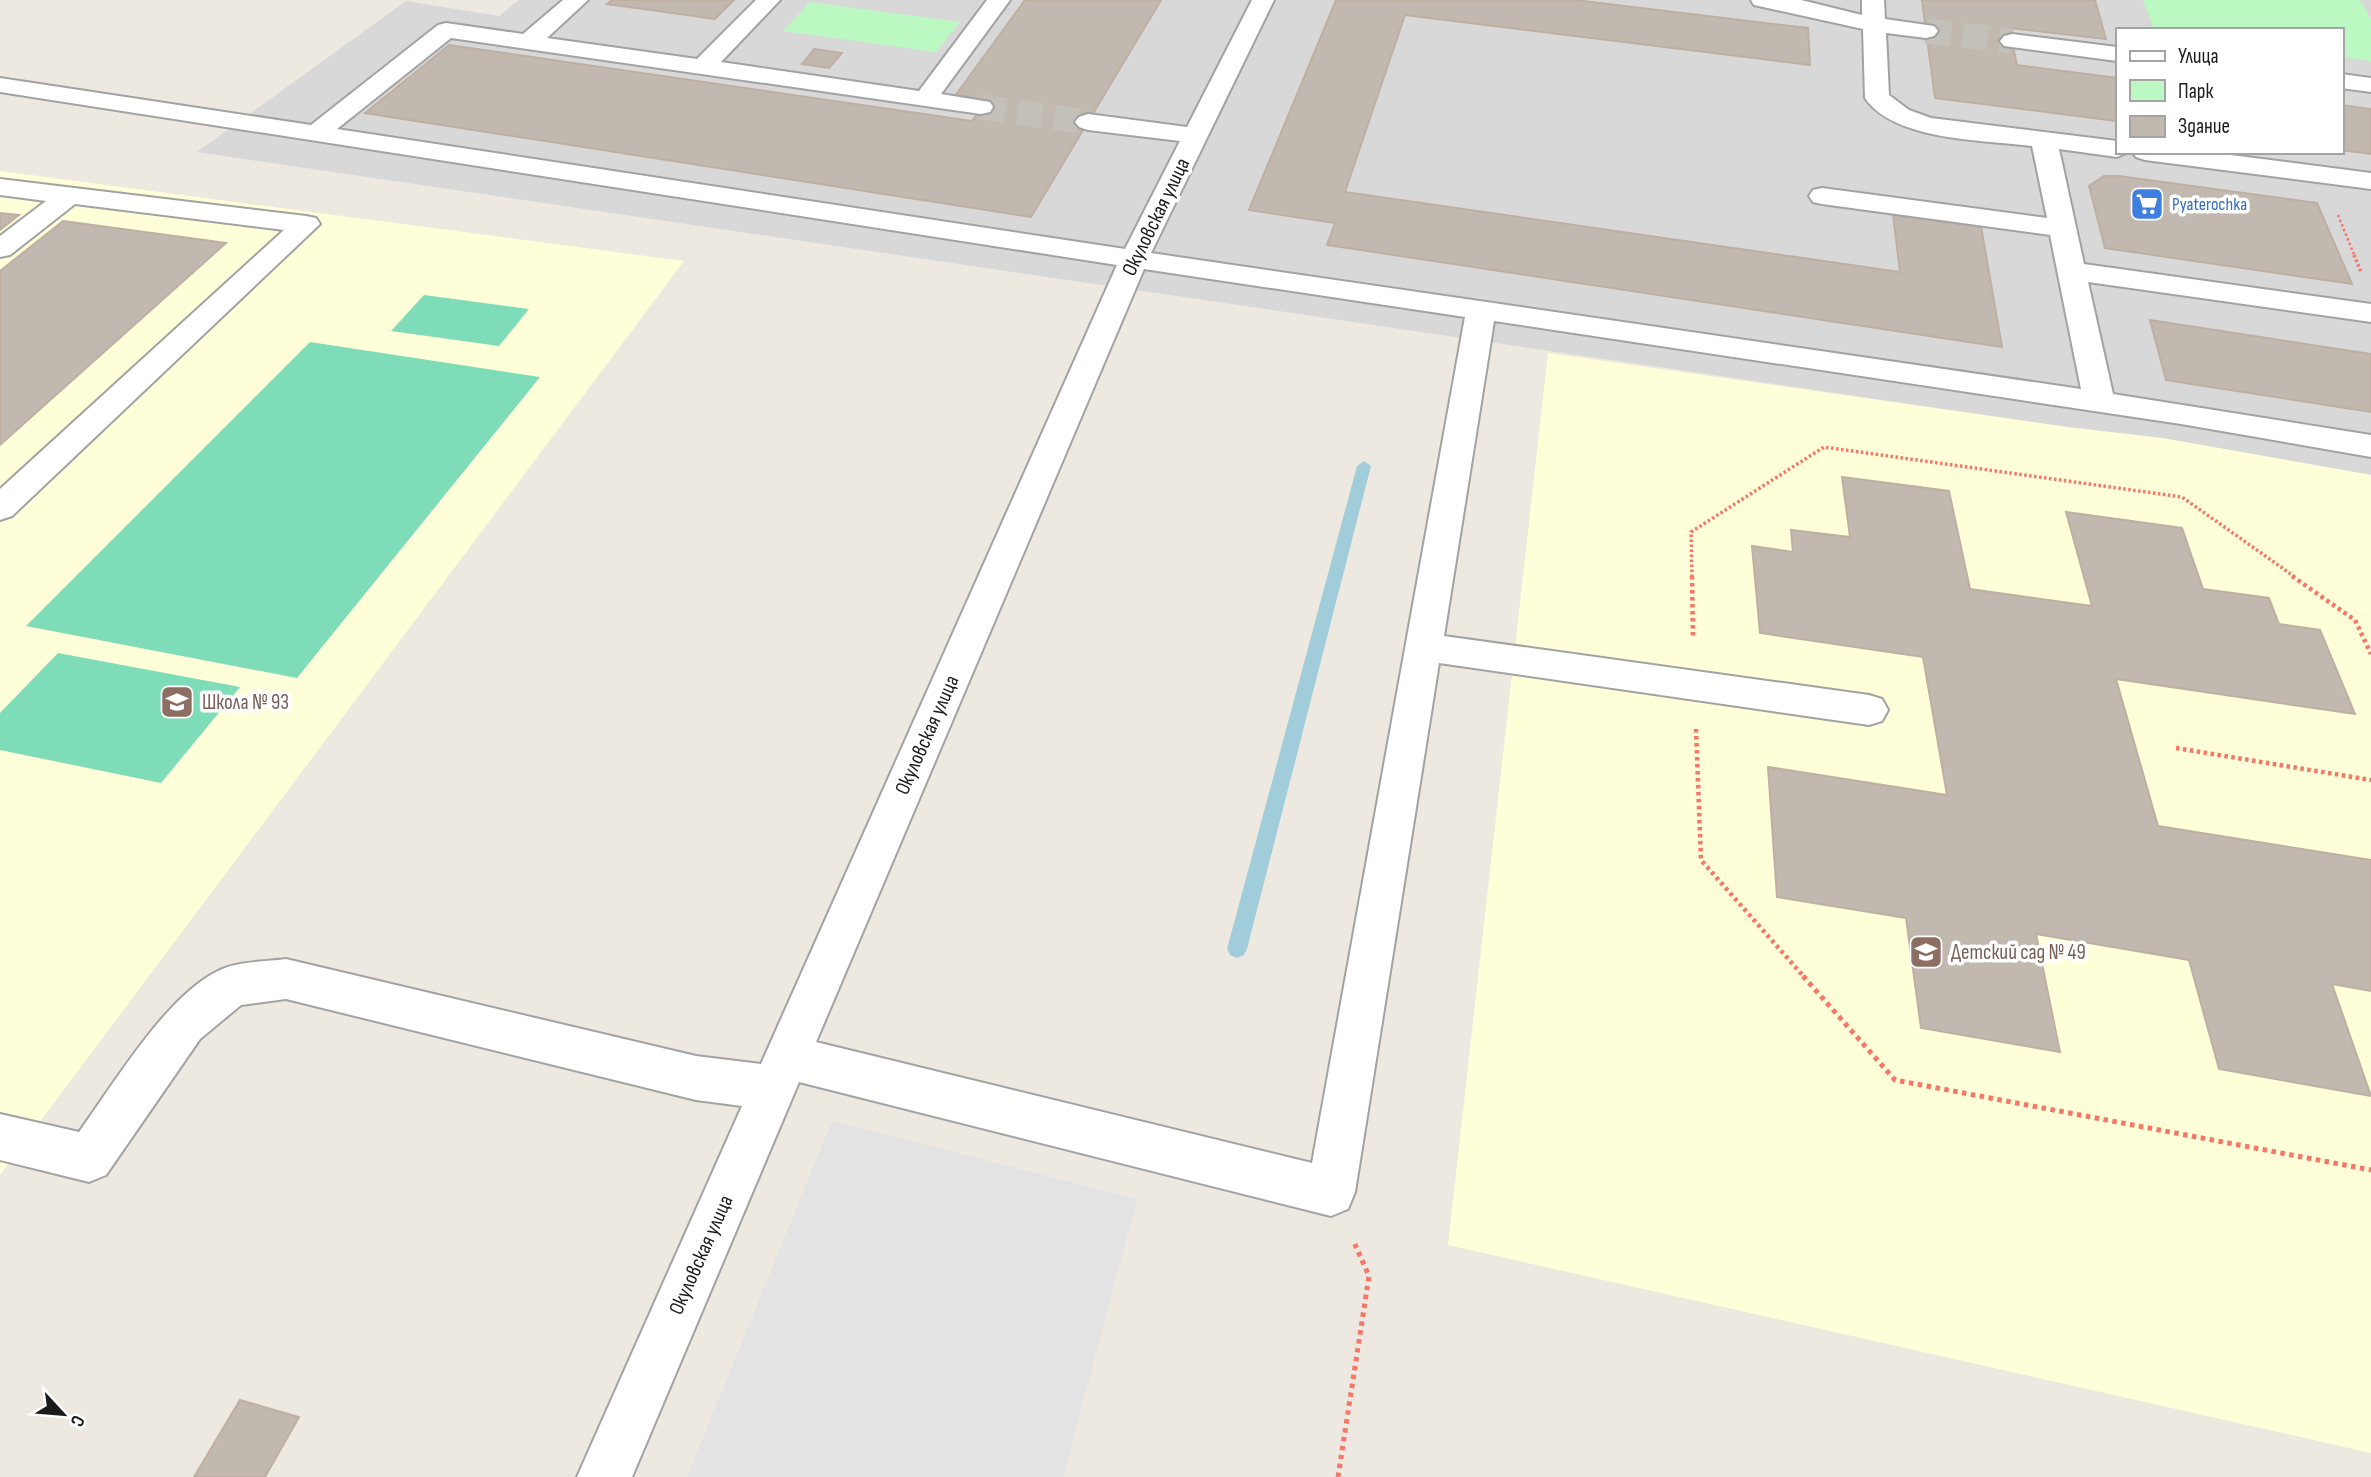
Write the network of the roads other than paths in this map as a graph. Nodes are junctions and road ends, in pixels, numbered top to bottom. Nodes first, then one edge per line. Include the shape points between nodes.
1 (577, 0) edge
2 (769, 0) edge
3 (999, 0) edge
4 (1264, 0) edge
5 (1762, 0) edge
6 (1873, 12) edge
7 (1926, 31) tunnel mouth
8 (2012, 41) tunnel mouth
9 (528, 42) junction
10 (2116, 54) edge
11 (703, 67) junction
12 (2343, 81) edge
13 (0, 85) edge
14 (2371, 85) edge
15 (925, 99) junction
16 (981, 107) tunnel mouth
17 (1088, 122) tunnel mouth
18 (315, 134) junction
19 (1195, 136) junction
20 (2044, 140) junction
21 (2116, 149) edge
22 (2161, 154) edge
23 (2371, 181) edge
24 (0, 187) edge
25 (69, 196) junction
26 (1822, 196) dead end
27 (2064, 229) junction
28 (0, 249) edge
29 (1134, 260) junction
30 (2072, 271) junction
31 (1481, 311) junction
32 (2371, 313) edge
33 (2100, 404) junction
34 (2371, 446) edge
35 (0, 508) edge
36 (1424, 647) junction
37 (1869, 710) dead end
38 (780, 1073) junction
39 (0, 1137) edge
40 (604, 1477) edge

1 - 9 street
2 - 11 street
3 - 15 street
4 - 19 street, Окуловская улица
5 - 6 street
6 - 7 street
6 - 20 street via 1877,98 1900,115 1926,125
8 - 10 street
9 - 11 street
9 - 18 street via 446,30
11 - 15 street
12 - 14 street
13 - 18 street
15 - 16 street
17 - 19 street
18 - 29 street
19 - 29 street, Окуловская улица
20 - 21 street
20 - 27 street
22 - 23 street
24 - 25 street
25 - 28 street
25 - 35 street via 306,224
26 - 27 street
27 - 30 street
29 - 31 street
29 - 38 street, Окуловская улица
30 - 32 street
30 - 33 street
31 - 33 street
31 - 36 street
33 - 34 street
36 - 37 street
36 - 38 street via 1331,1192
38 - 39 street via 696,1078 286,979 232,986 184,1024 89,1158
38 - 40 street, Окуловская улица

